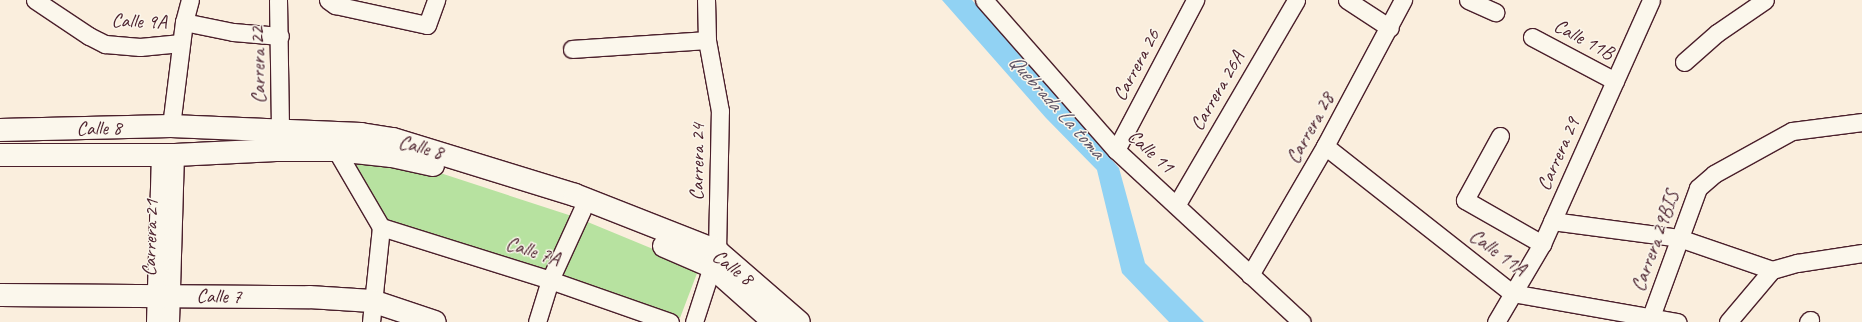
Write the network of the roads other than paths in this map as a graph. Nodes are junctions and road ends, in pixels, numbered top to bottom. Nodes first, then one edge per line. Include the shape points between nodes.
1 (34, 0) edge
2 (190, 0) edge
3 (278, 0) edge
4 (328, 0) edge
5 (436, 0) edge
6 (706, 0) edge
7 (984, 0) edge
8 (1196, 0) edge
9 (1296, 0) edge
10 (1347, 0) edge
11 (1403, 0) edge
12 (1468, 0) edge
13 (1651, 0) edge
14 (1765, 0) edge
15 (1495, 12) dead end
16 (184, 22) junction
17 (1390, 28) junction
18 (280, 36) junction
19 (1532, 37) dead end
20 (708, 40) junction
21 (181, 43) junction
22 (572, 49) dead end
23 (1684, 62) dead end
24 (1615, 81) junction
25 (1862, 122) edge
26 (171, 126) junction
27 (0, 130) edge
28 (280, 130) junction
29 (1500, 136) dead end
30 (1325, 146) junction
31 (336, 150) junction
32 (1116, 150) junction
33 (0, 155) edge
34 (168, 155) junction
35 (1177, 204) junction
36 (582, 210) junction
37 (1552, 221) junction
38 (382, 227) junction
39 (1679, 238) junction
40 (1542, 244) junction
41 (1862, 253) edge
42 (714, 259) junction
43 (1772, 270) junction
44 (1250, 275) junction
45 (550, 280) junction
46 (1512, 293) junction
47 (0, 295) edge
48 (0, 307) edge
49 (163, 308) edge
50 (371, 312) edge
51 (1650, 319) edge
52 (394, 322) edge
53 (435, 322) edge
54 (537, 322) edge
55 (670, 322) edge
56 (694, 322) edge
57 (774, 322) edge
58 (799, 322) edge
59 (1302, 322) edge
60 (1496, 322) edge
61 (1677, 322) edge
62 (1728, 322) edge

1 - 21 street, Calle 9A via 88,36 105,44 140,47
2 - 16 street
3 - 18 street, Carrera 22
4 - 5 street via 335,5 427,25
6 - 20 street, Carrera 24
7 - 32 street, Calle 11
8 - 32 street, Carrera 26
9 - 35 street, Carrera 26A
10 - 17 street
11 - 17 street, Carrera 28
12 - 15 street
13 - 24 street, Carrera 29
14 - 23 street via 1717,33
16 - 18 street via 233,32
16 - 21 street
17 - 30 street, Carrera 28
18 - 28 street, Carrera 22
19 - 24 street, Calle 11B
20 - 22 street
20 - 42 street, Carrera 24 via 720,111
21 - 26 street
24 - 37 street, Carrera 29
25 - 39 street, Carrera 29BIS via 1792,131 1714,174 1698,188
26 - 27 main road, Calle 8
26 - 28 main road, Calle 8
28 - 42 main road, Calle 8 via 361,134 434,150 575,195
29 - 40 street via 1465,200
30 - 44 street, Carrera 28
30 - 46 street, Calle 11A
31 - 34 main road, Calle 8
31 - 36 main road, Calle 8 via 392,156 429,164
31 - 38 street
32 - 35 street, Calle 11
33 - 34 main road, Calle 8
34 - 49 street, Carrera 21
35 - 44 street, Calle 11
36 - 42 main road, Calle 8
36 - 45 street
37 - 39 street
37 - 40 street, Carrera 29
38 - 45 street, Calle 7A
38 - 50 street
39 - 43 street
39 - 51 street, Carrera 29BIS
40 - 46 street, Carrera 29
41 - 43 street via 1797,263
42 - 56 street, Carrera 24
42 - 57 main road, Calle 8
42 - 58 main road, Calle 8
43 - 62 street
44 - 59 street, Calle 11
45 - 54 street
45 - 55 street, Calle 7A
46 - 51 street, Calle 11A
46 - 60 street, Carrera 29
47 - 49 main road, Calle 7
48 - 49 main road, Calle 7
49 - 50 main road, Calle 7
50 - 52 main road, Calle 7
50 - 53 main road, Calle 7
51 - 61 street, Calle 11A

